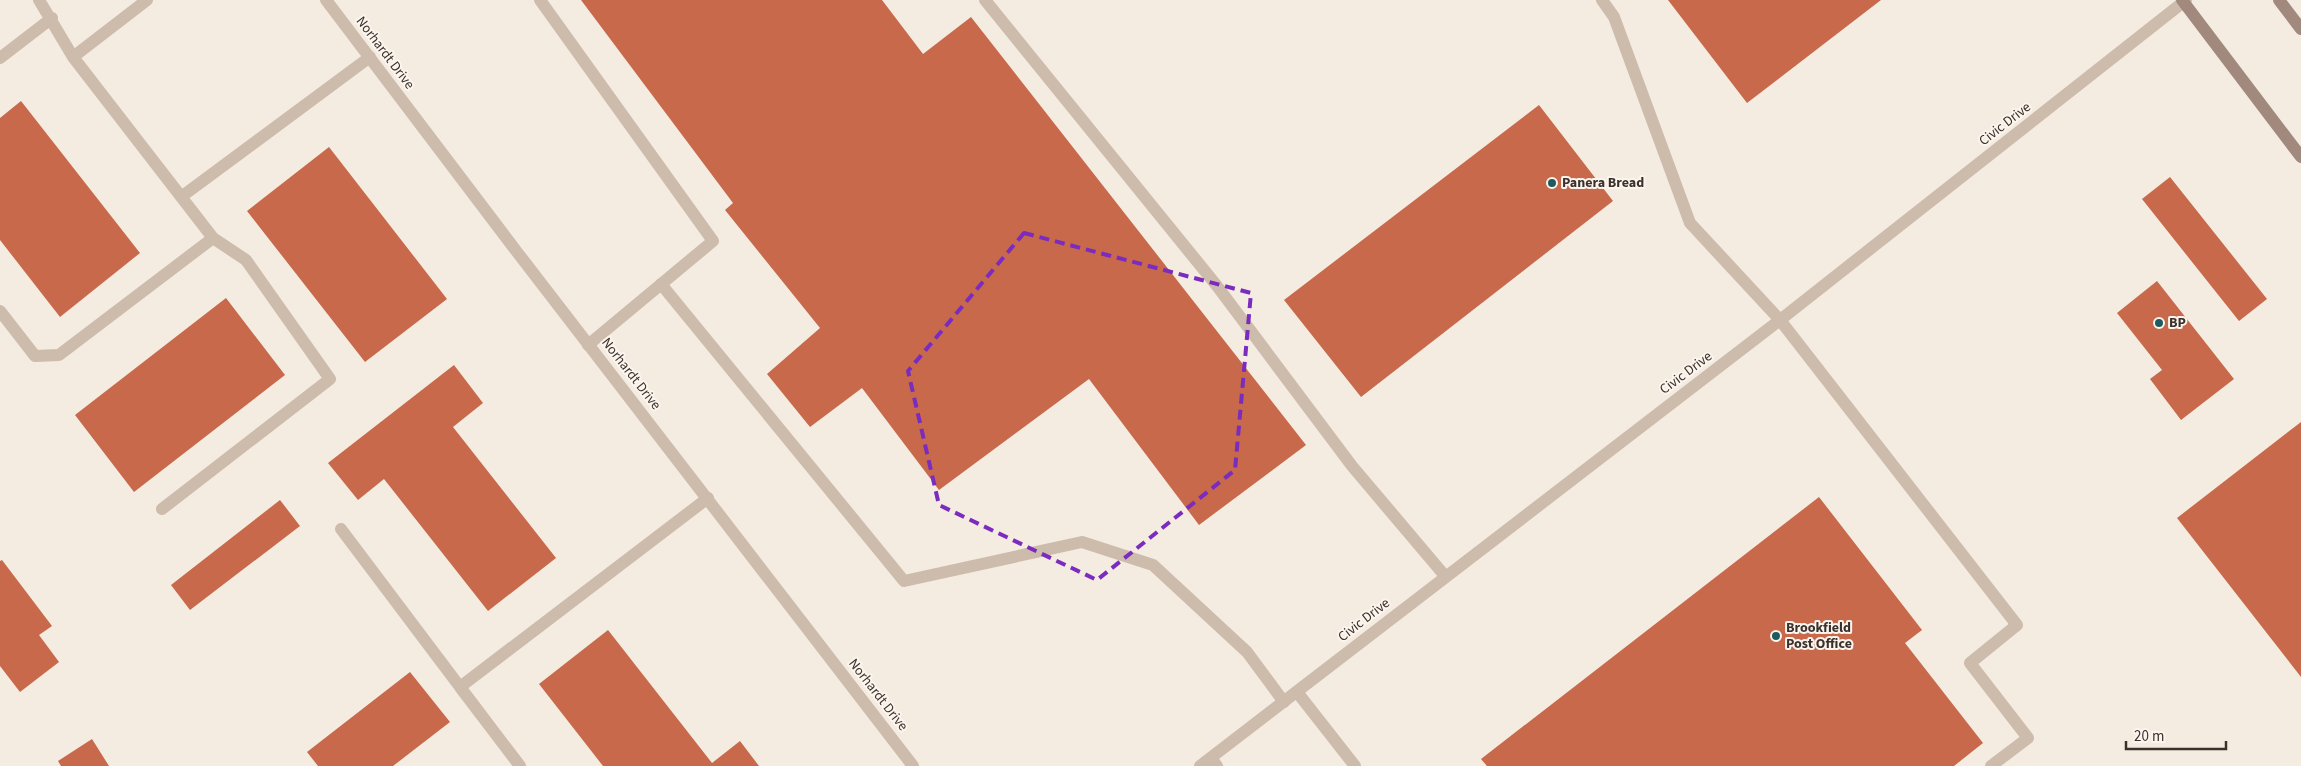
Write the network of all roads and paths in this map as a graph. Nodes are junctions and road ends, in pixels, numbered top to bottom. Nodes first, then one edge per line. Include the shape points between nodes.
1 (39, 0) edge
2 (147, 0) edge
3 (326, 0) edge
4 (540, 0) edge
5 (985, 0) edge
6 (1602, 0) edge
7 (2279, 0) edge
8 (2184, 1) edge
9 (52, 18) junction
10 (2301, 29) edge
11 (73, 57) junction
12 (370, 57) junction
13 (0, 58) edge
14 (2301, 158) edge
15 (181, 197) junction
16 (212, 238) junction
17 (661, 284) junction
18 (0, 311) edge
19 (1780, 320) junction
20 (588, 345) junction
21 (708, 498) junction
22 (162, 509) dead end
23 (341, 529) dead end
24 (1445, 576) junction
25 (460, 686) junction
26 (1297, 692) junction
27 (1284, 702) junction
28 (1214, 762) edge
29 (520, 766) edge
30 (914, 766) edge
31 (1200, 766) edge
32 (1355, 766) edge
33 (1991, 766) edge

1 - 9 street
2 - 11 street
3 - 12 street, Norhardt Drive
4 - 17 street via 713,241
5 - 24 street via 1217,286 1352,466
6 - 19 street via 1614,16 1690,223
7 - 10 main road
8 - 14 main road
8 - 19 street, Civic Drive
9 - 11 street
9 - 13 street
11 - 15 street
12 - 15 street
12 - 20 street, Norhardt Drive
15 - 16 street
16 - 18 street via 58,355 35,356
16 - 22 street via 246,260 330,379
17 - 20 street
17 - 27 street via 904,581 1082,542 1153,565 1247,652
19 - 24 street, Civic Drive
19 - 33 street via 2017,624 1970,663 2028,738
20 - 21 street, Norhardt Drive
21 - 25 street
21 - 30 street, Norhardt Drive
23 - 25 street
24 - 26 street, Civic Drive
25 - 29 street
26 - 27 street, Civic Drive
26 - 32 street
27 - 28 street, Civic Drive
28 - 31 street, Civic Drive

